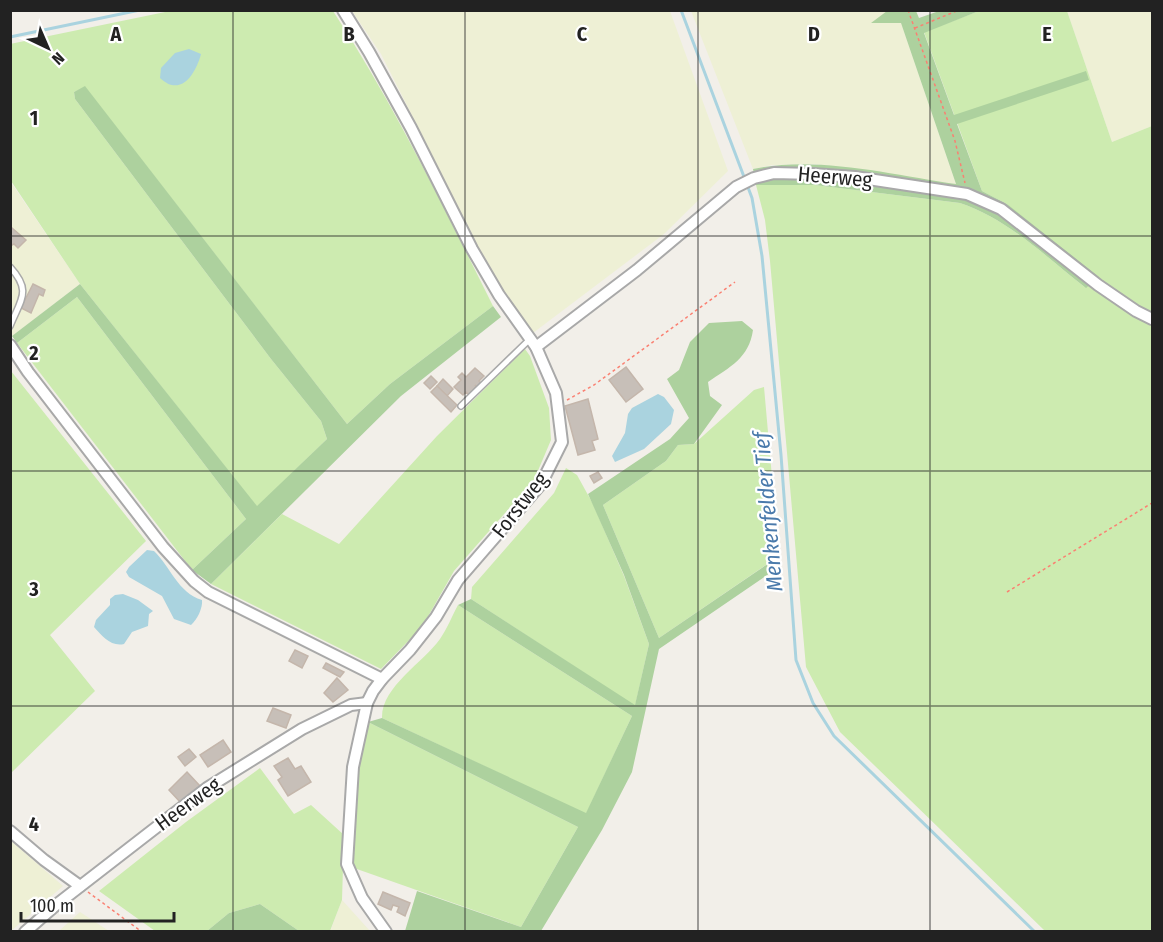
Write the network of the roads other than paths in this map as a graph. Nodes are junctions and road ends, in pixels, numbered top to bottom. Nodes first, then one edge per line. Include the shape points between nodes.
1 (343, 10) edge
2 (10, 267) edge
3 (1152, 319) edge
4 (10, 326) edge
5 (533, 343) junction
6 (10, 345) edge
7 (462, 406) dead end
8 (382, 679) junction
9 (367, 703) junction
10 (10, 831) edge
11 (80, 886) junction
12 (25, 932) edge
13 (386, 932) edge

1 - 5 street, Forstweg via 400,109 472,249
2 - 4 lane via 24,284 24,291
3 - 5 street, Heerweg via 1098,285 1001,209 967,194 855,177 774,173 736,187 637,270
5 - 7 lane
5 - 8 street, Forstweg via 556,393 562,442 541,484 458,580 424,633
6 - 8 street via 163,547 194,581 208,592
8 - 9 street, Forstweg
9 - 11 street, Heerweg via 351,705 302,729 207,788
9 - 13 street, Forstweg via 353,767 347,864 362,898
10 - 11 street
11 - 12 street, Heerweg

